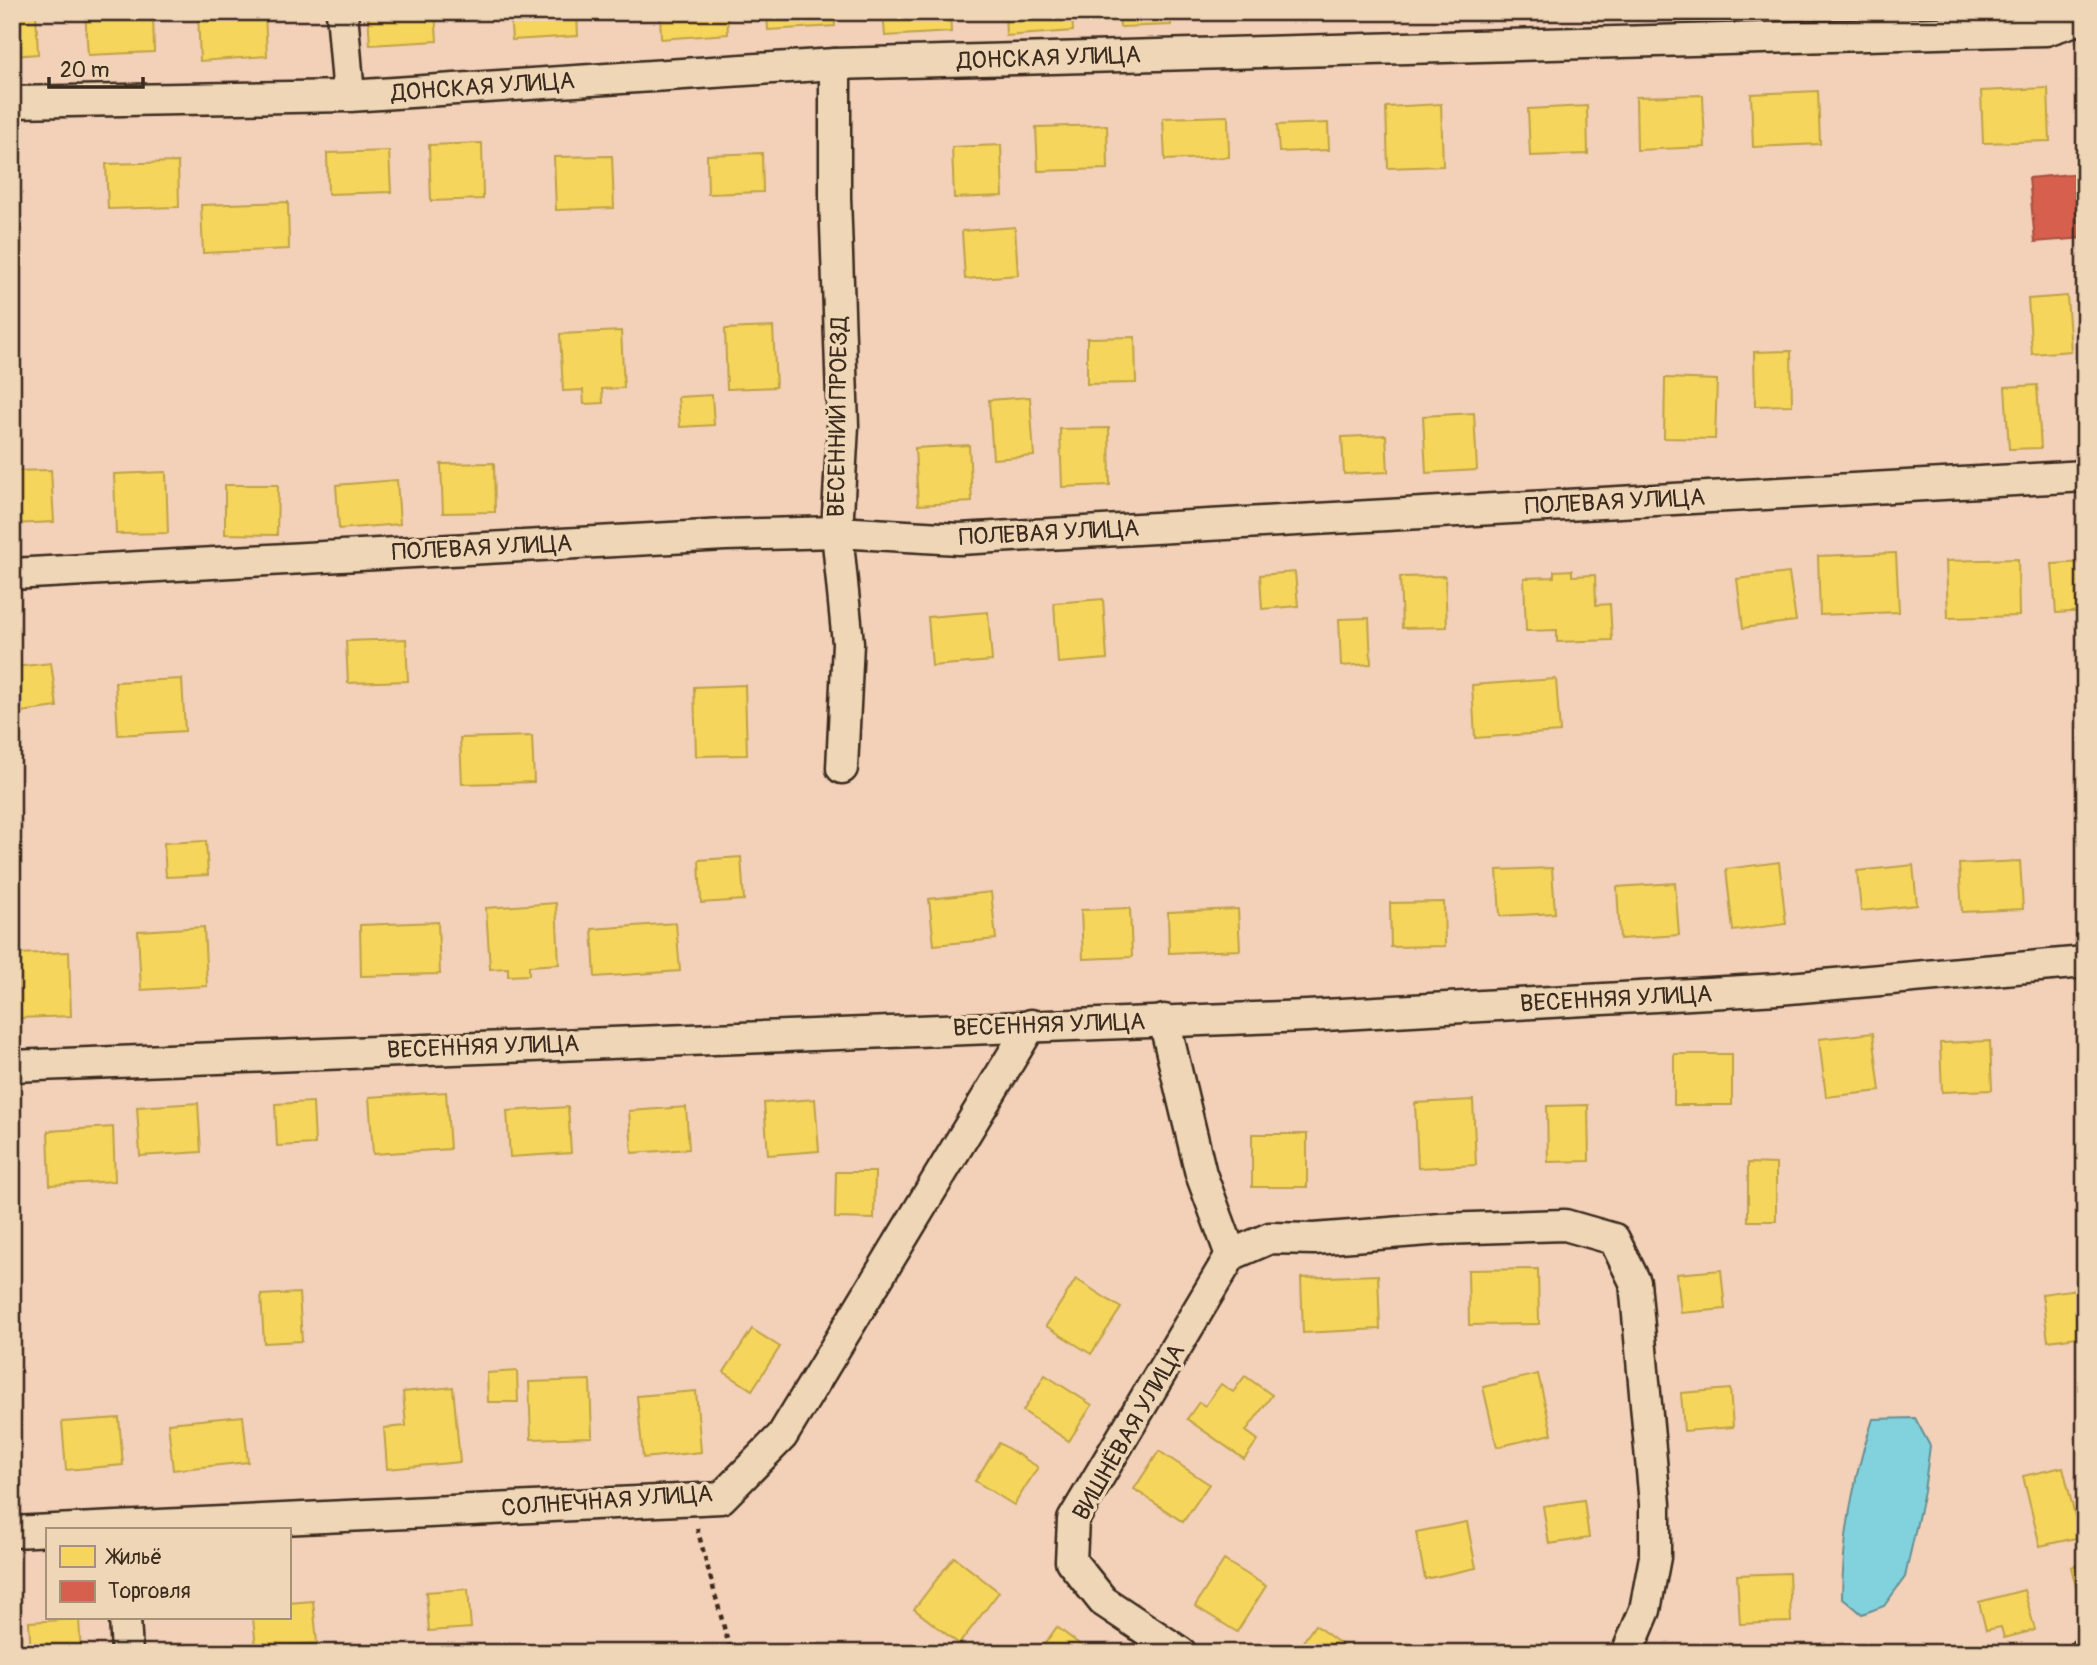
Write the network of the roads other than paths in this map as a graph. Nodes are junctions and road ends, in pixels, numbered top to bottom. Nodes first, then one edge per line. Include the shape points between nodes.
1 (342, 12) edge
2 (2085, 17) edge
3 (835, 64) junction
4 (349, 96) junction
5 (12, 102) edge
6 (2085, 476) edge
7 (837, 532) junction
8 (12, 574) edge
9 (842, 768) dead end
10 (2085, 962) edge
11 (1164, 1020) junction
12 (1031, 1025) junction
13 (12, 1066) edge
14 (1231, 1255) junction
15 (121, 1528) edge
16 (46, 1531) edge
17 (12, 1532) edge
18 (125, 1620) edge
19 (127, 1653) edge
20 (1181, 1653) edge
21 (1627, 1653) edge

1 - 4 street
2 - 3 street, ДОНСКАЯ УЛИЦА via 2046,30
3 - 4 street, ДОНСКАЯ УЛИЦА
3 - 7 street, ВЕСЕННИЙ ПРОЕЗД via 843,426
4 - 5 street, ДОНСКАЯ УЛИЦА
6 - 7 street, ПОЛЕВАЯ УЛИЦА via 959,539
7 - 8 street, ПОЛЕВАЯ УЛИЦА
7 - 9 street, ВЕСЕННИЙ ПРОЕЗД via 848,643
10 - 11 street, ВЕСЕННЯЯ УЛИЦА via 1778,989
11 - 12 street, ВЕСЕННЯЯ УЛИЦА
11 - 14 street via 1201,1174
12 - 13 street, ВЕСЕННЯЯ УЛИЦА
12 - 15 street, СОЛНЕЧНАЯ УЛИЦА via 782,1436 720,1498
14 - 20 street, ВИШНЁВАЯ УЛИЦА via 1073,1520 1071,1561 1103,1601
14 - 21 street via 1270,1238 1441,1229 1565,1225 1614,1239 1635,1282 1655,1504 1655,1557 1647,1597
16 - 17 street, СОЛНЕЧНАЯ УЛИЦА
18 - 19 street

